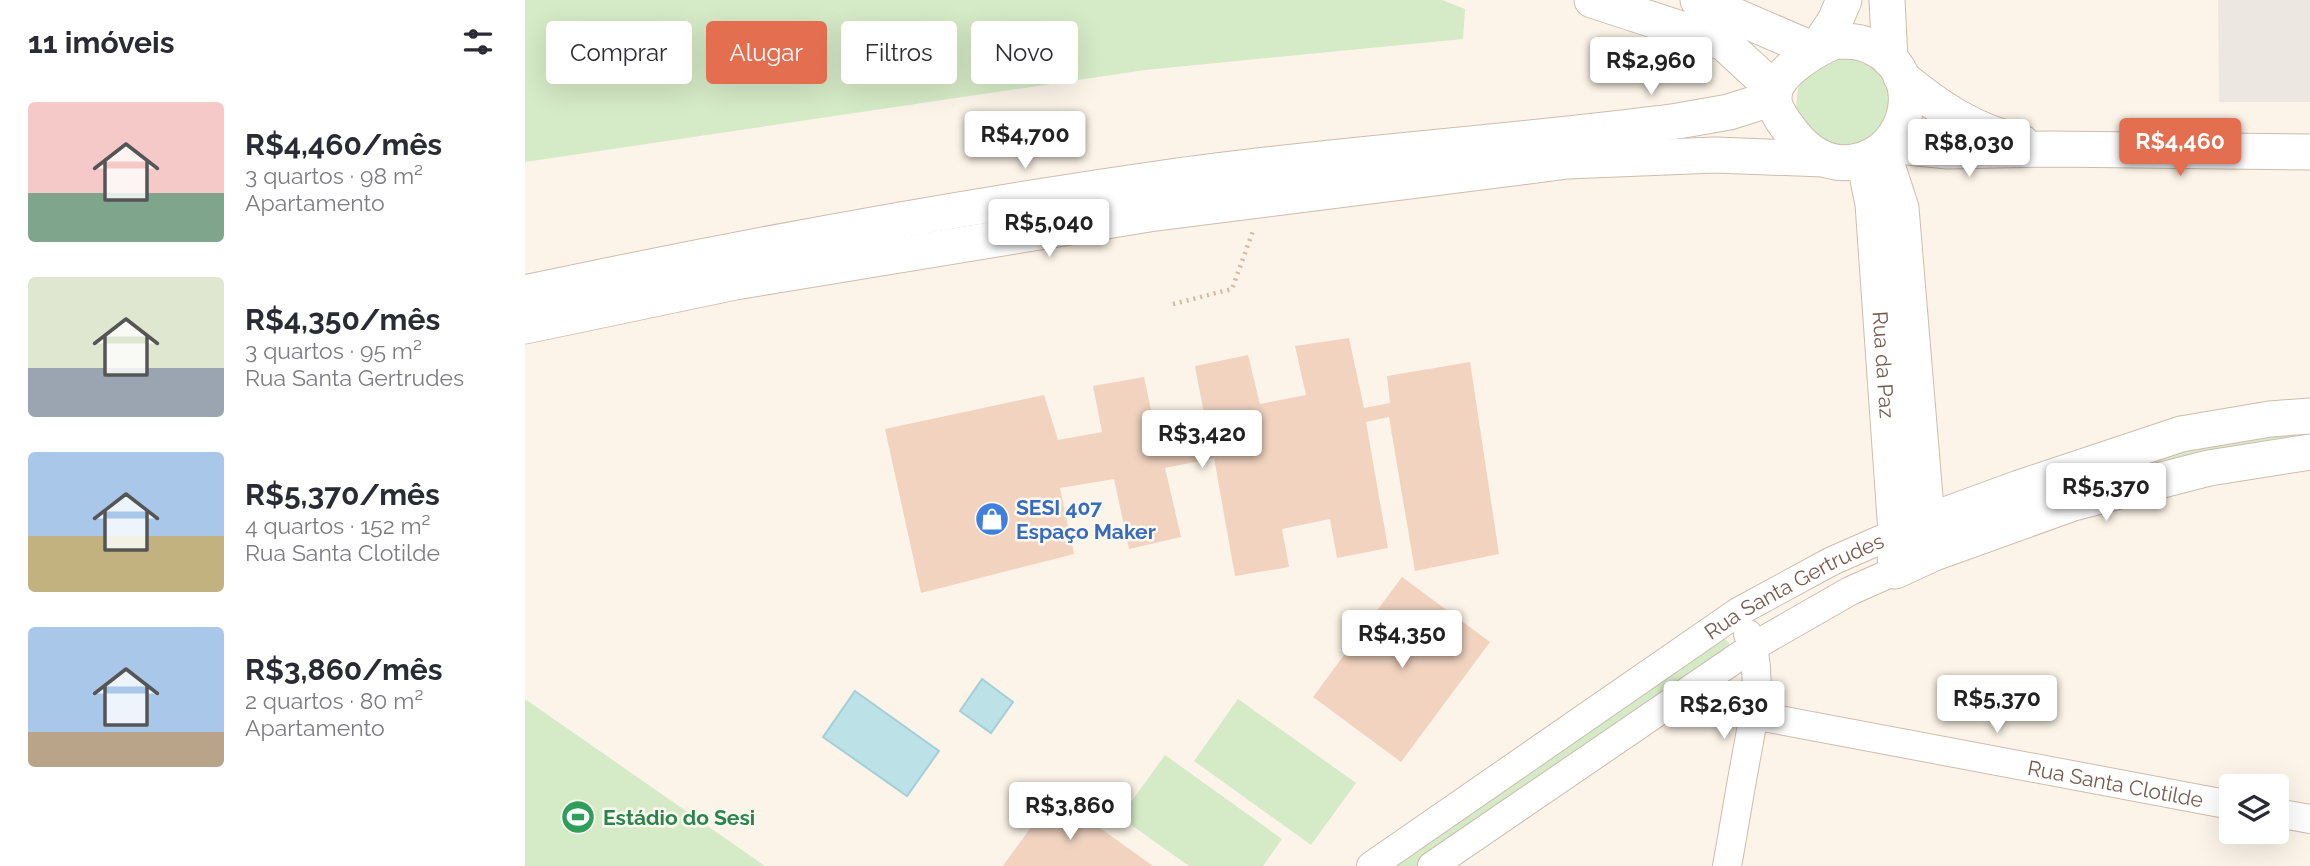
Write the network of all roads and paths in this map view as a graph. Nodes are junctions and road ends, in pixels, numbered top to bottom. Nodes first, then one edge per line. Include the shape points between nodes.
1 (1592, 0) edge
2 (1698, 0) edge
3 (1843, 0) edge
4 (1888, 0) edge
5 (1815, 49) junction
6 (1896, 68) junction
7 (1774, 94) junction
8 (2052, 149) junction
9 (1878, 152) junction
10 (2310, 152) edge
11 (1823, 159) junction
12 (1254, 229) dead end
13 (525, 293) edge
14 (1173, 304) dead end
15 (525, 326) edge
16 (2310, 416) edge
17 (2310, 452) edge
18 (1919, 536) junction
19 (1895, 571) joint
20 (1738, 612) junction
21 (1754, 646) junction
22 (1753, 715) junction
23 (2219, 803) edge
24 (2289, 816) edge
25 (2310, 820) edge
26 (1371, 866) edge
27 (1432, 866) edge
28 (1727, 866) edge

1 - 7 street via 1724,43
2 - 5 street
3 - 5 street
4 - 6 street
5 - 6 street via 1836,41 1856,41 1874,48
5 - 7 street via 1785,76
6 - 8 street via 1933,103 1971,124 2010,140
6 - 9 street via 1906,94 1905,113 1899,131
7 - 11 street via 1781,118 1793,134
7 - 13 street via 1729,112 1678,121 1179,176 974,207 691,257
8 - 9 street
8 - 10 street
9 - 11 street via 1844,163
9 - 18 street, Rua da Paz via 1901,208
11 - 15 street via 1715,155 1568,162 1149,214 735,282
12 - 14 path via 1232,289
16 - 18 street, Rua Santa Gertrudes via 2181,434
17 - 18 street, Rua Santa Gertrudes via 2209,468
18 - 19 street, Rua da Paz
18 - 20 street, Rua Santa Gertrudes via 1832,561
19 - 21 street, Rua Santa Gertrudes
20 - 21 street
20 - 26 street, Rua Santa Gertrudes
21 - 22 street
21 - 27 street, Rua Santa Gertrudes
22 - 23 street, Rua Santa Clotilde
22 - 28 street
24 - 25 street

